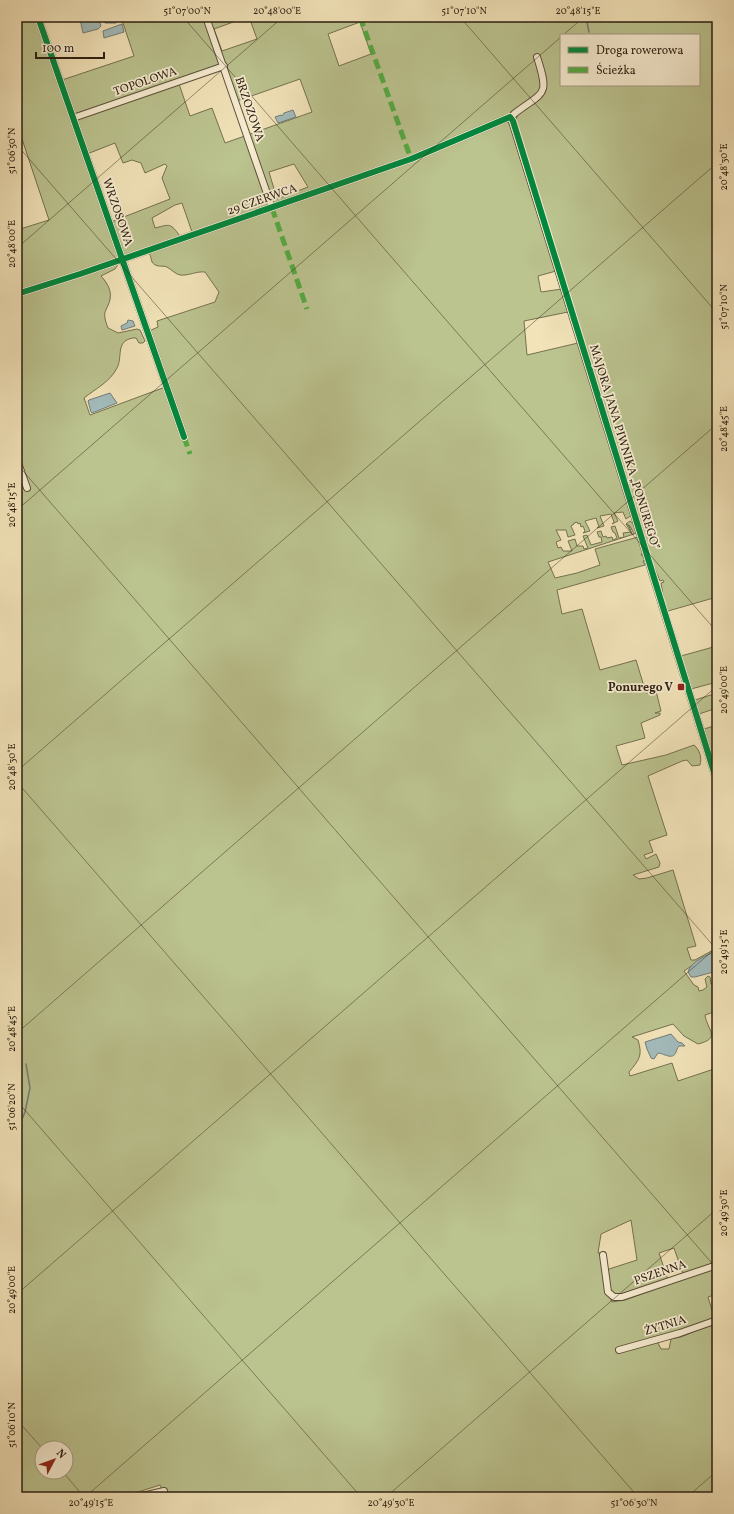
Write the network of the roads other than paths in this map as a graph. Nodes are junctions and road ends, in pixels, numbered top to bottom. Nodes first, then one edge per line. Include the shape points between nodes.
1 (38, 17) edge
2 (206, 17) edge
3 (537, 57) dead end
4 (224, 66) junction
5 (74, 118) junction
6 (511, 118) junction
7 (272, 208) junction
8 (122, 259) junction
9 (17, 294) edge
10 (184, 437) dead end
11 (17, 460) edge
12 (27, 488) dead end
13 (717, 782) edge
14 (603, 1255) dead end
15 (717, 1265) edge
16 (717, 1320) edge
17 (619, 1350) dead end
18 (164, 1491) dead end
19 (138, 1497) edge

1 - 5 street, WRZOSOWA
2 - 4 street, BRZOZOWA
3 - 6 street, 29 CZERWCA via 544,78 544,89 537,98
4 - 5 street, TOPOLOWA
4 - 7 street, BRZOZOWA
5 - 8 street, WRZOSOWA
6 - 7 street, 29 CZERWCA via 411,159
6 - 13 street, MAJORA JANA PIWNIKA „PONUREGO”
7 - 8 street, 29 CZERWCA
8 - 9 street, 29 CZERWCA
8 - 10 street, WRZOSOWA
11 - 12 street
14 - 15 street, PSZENNA via 607,1288 614,1297 622,1297
16 - 17 street, ŻYTNIA
18 - 19 street

